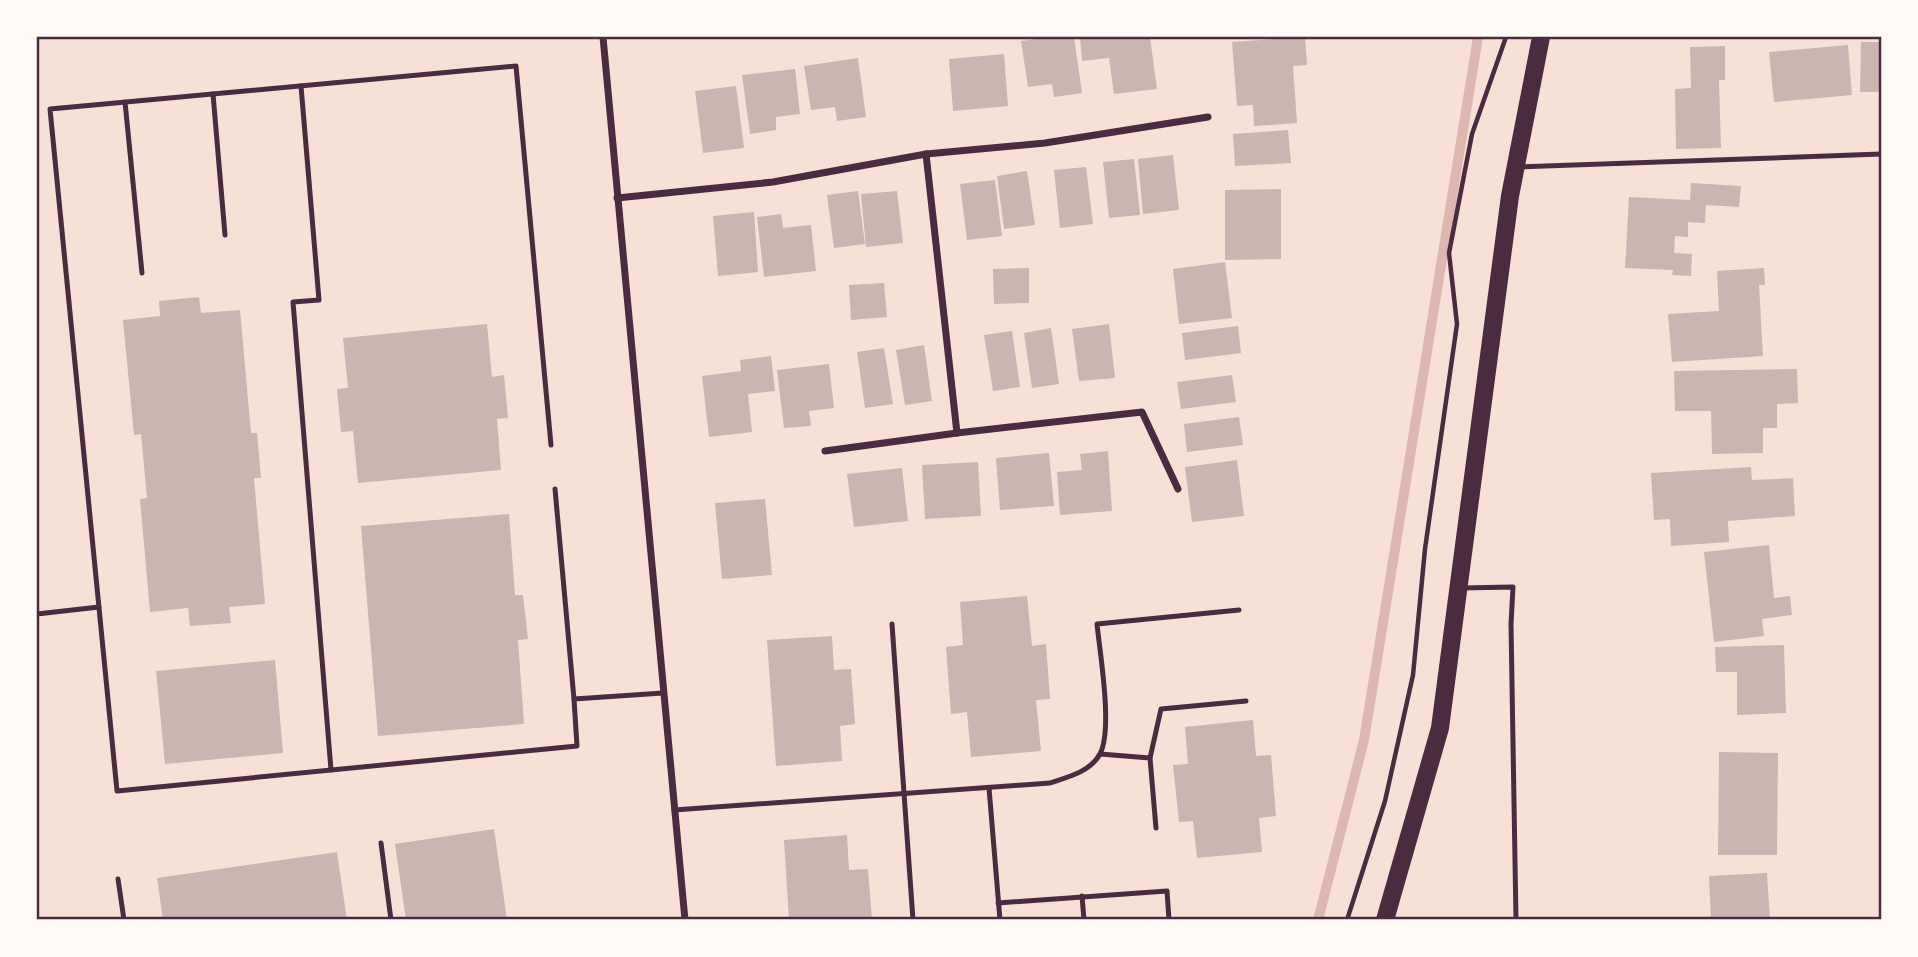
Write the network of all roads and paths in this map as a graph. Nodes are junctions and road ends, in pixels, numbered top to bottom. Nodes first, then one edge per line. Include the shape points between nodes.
1 (603, 37) edge
2 (1506, 37) edge
3 (1541, 37) edge
4 (301, 86) junction
5 (213, 94) junction
6 (125, 102) junction
7 (1208, 117) dead end
8 (926, 154) junction
9 (1881, 154) edge
10 (1516, 167) junction
11 (617, 198) junction
12 (225, 235) dead end
13 (142, 273) dead end
14 (957, 433) junction
15 (551, 445) dead end
16 (825, 451) dead end
17 (555, 489) dead end
18 (1178, 489) dead end
19 (1458, 589) junction
20 (99, 607) junction
21 (1239, 610) dead end
22 (37, 614) edge
23 (892, 624) dead end
24 (663, 692) junction
25 (574, 699) junction
26 (1246, 701) dead end
27 (1100, 754) junction
28 (1150, 758) junction
29 (331, 770) junction
30 (989, 788) junction
31 (904, 795) junction
32 (674, 810) junction
33 (1156, 828) dead end
34 (381, 843) dead end
35 (118, 879) dead end
36 (1082, 897) junction
37 (998, 903) junction
38 (124, 920) edge
39 (391, 920) edge
40 (685, 920) edge
41 (913, 920) edge
42 (1000, 920) edge
43 (1084, 920) edge
44 (1169, 920) edge
45 (1347, 920) edge
46 (1385, 920) edge
47 (1516, 920) edge

1 - 11 street
2 - 45 path via 1472,134 1450,253 1457,324 1425,549 1413,675 1385,801
3 - 10 main road
4 - 5 lane
4 - 15 lane via 516,66
4 - 29 lane via 319,300 293,302
5 - 6 lane
5 - 12 lane
6 - 13 lane
6 - 20 lane via 50,109
7 - 8 street via 1045,143
8 - 11 street via 772,181
8 - 14 street
9 - 10 lane
10 - 19 main road
11 - 24 street
14 - 16 street
14 - 18 street via 1142,412
17 - 25 lane
19 - 46 main road via 1440,728
19 - 47 lane via 1513,587
20 - 22 lane
20 - 29 lane via 117,791
21 - 27 lane via 1097,624 1106,725
23 - 31 lane
24 - 25 lane
24 - 32 street
25 - 29 lane via 577,746
26 - 28 lane via 1161,709
27 - 28 lane
27 - 30 lane via 1080,773 1060,780
28 - 33 lane
30 - 31 lane
30 - 37 lane
31 - 32 lane
31 - 41 lane
32 - 40 street
34 - 39 lane
35 - 38 lane
36 - 37 lane
36 - 43 lane
36 - 44 lane via 1167,891
37 - 42 lane

